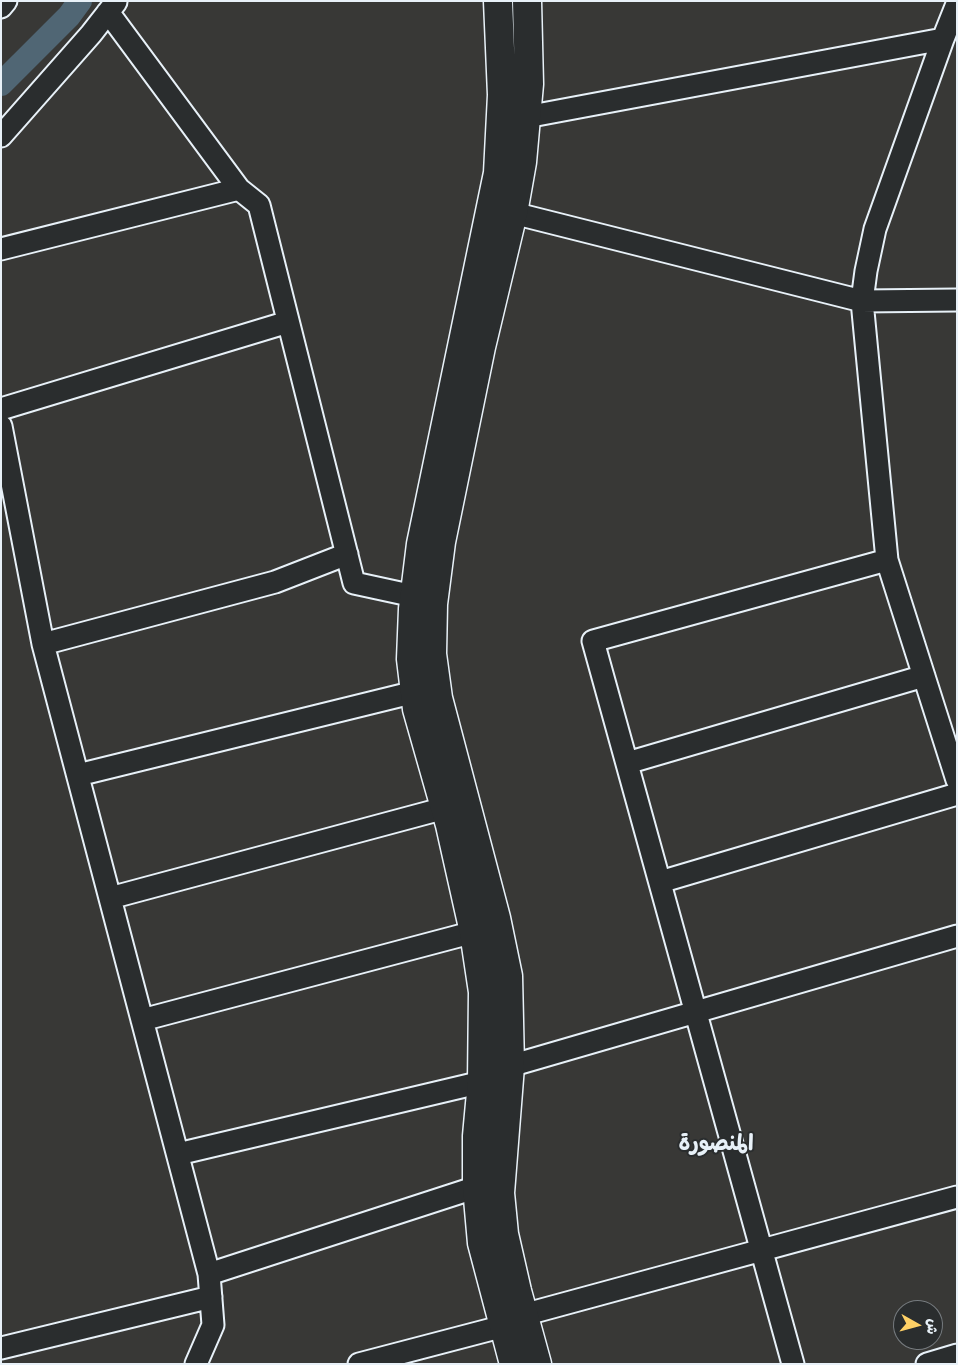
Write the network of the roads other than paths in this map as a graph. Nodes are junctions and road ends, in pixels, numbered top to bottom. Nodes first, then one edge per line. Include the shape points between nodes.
1 (6, 1) edge
2 (498, 1) edge
3 (528, 1) edge
4 (957, 4) edge
5 (1, 7) edge
6 (112, 7) edge
7 (943, 39) junction
8 (526, 117) junction
9 (1, 136) edge
10 (239, 188) junction
11 (513, 213) junction
12 (1, 249) edge
13 (957, 300) edge
14 (862, 301) junction
15 (288, 322) junction
16 (1, 409) edge
17 (1, 426) edge
18 (347, 554) junction
19 (888, 560) junction
20 (414, 596) junction
21 (43, 644) junction
22 (924, 676) junction
23 (415, 692) junction
24 (627, 764) junction
25 (78, 775) junction
26 (957, 780) edge
27 (957, 794) edge
28 (445, 808) junction
29 (660, 882) junction
30 (110, 898) junction
31 (474, 932) junction
32 (957, 936) edge
33 (696, 1012) junction
34 (142, 1020) junction
35 (510, 1066) junction
36 (482, 1082) junction
37 (178, 1154) junction
38 (477, 1187) junction
39 (957, 1197) edge
40 (761, 1250) junction
41 (209, 1274) junction
42 (211, 1297) junction
43 (514, 1320) junction
44 (1, 1348) edge
45 (957, 1355) edge
46 (196, 1364) edge
47 (359, 1364) edge
48 (514, 1364) edge
49 (537, 1364) edge
50 (793, 1364) edge
51 (927, 1364) edge

1 - 5 street
2 - 20 street via 502,95 498,174 421,544
3 - 8 street
4 - 7 street
6 - 9 street
6 - 10 street
7 - 8 street
7 - 14 street via 875,230
8 - 11 street
10 - 12 street
10 - 15 street via 259,205
11 - 14 street
11 - 35 street via 481,347 441,542 433,604 432,654 438,698 496,918 508,976
13 - 14 street
14 - 19 street
15 - 16 street
15 - 18 street
17 - 21 street
18 - 20 street via 354,583
18 - 21 street via 275,582
19 - 22 street
19 - 24 street via 593,641
20 - 23 street via 411,659
21 - 25 street
22 - 24 street
22 - 26 street
23 - 25 street
23 - 28 street
24 - 29 street
25 - 30 street
27 - 29 street
28 - 30 street
28 - 31 street
29 - 33 street
30 - 34 street
31 - 34 street
31 - 36 street via 483,992
32 - 33 street
33 - 35 street
33 - 40 street
34 - 37 street
35 - 43 street via 500,1193
36 - 37 street
36 - 38 street
37 - 41 street
38 - 41 street
38 - 43 street via 482,1242
39 - 40 street
40 - 43 street
40 - 50 street
41 - 42 street
42 - 44 street
42 - 46 street via 213,1325
43 - 47 street
43 - 48 street
43 - 49 street
45 - 51 street

